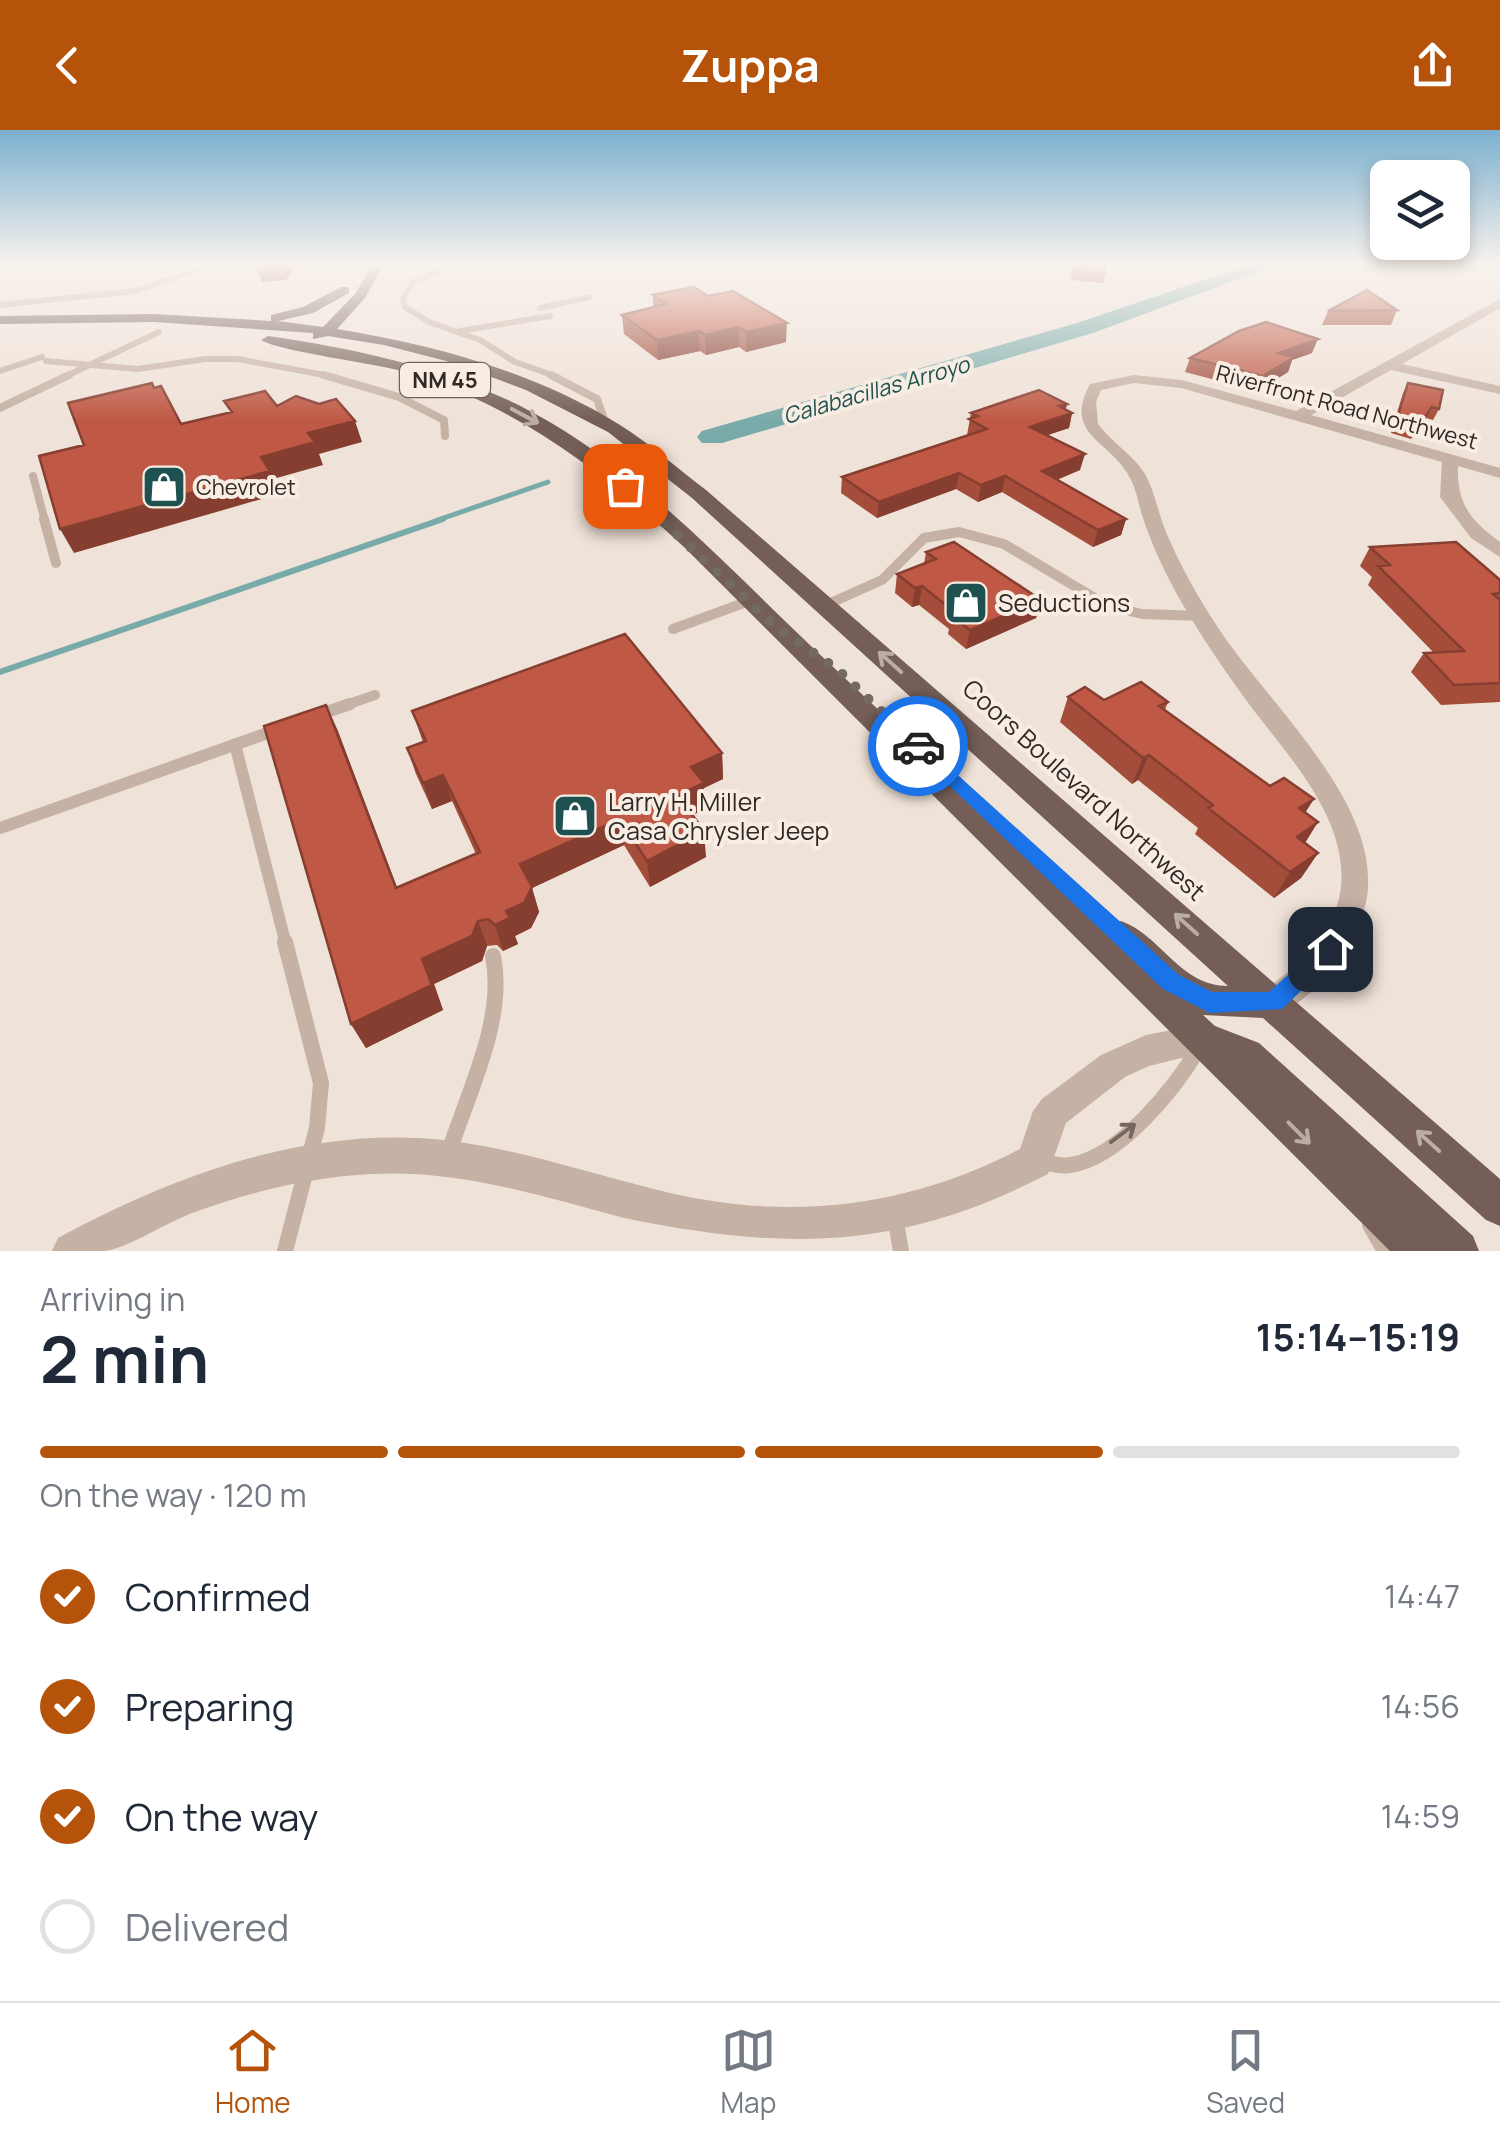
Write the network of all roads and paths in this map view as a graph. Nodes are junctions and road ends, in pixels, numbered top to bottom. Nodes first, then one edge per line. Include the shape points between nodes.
1 (282, 317) edge
2 (317, 317) edge
3 (339, 317) edge
4 (356, 317) edge
5 (419, 317) edge
6 (544, 317) edge
7 (1474, 317) edge
8 (198, 319) junction
9 (0, 320) edge
10 (502, 326) junction
11 (307, 328) junction
12 (326, 331) junction
13 (0, 332) edge
14 (158, 332) junction
15 (456, 332) junction
16 (375, 339) junction
17 (291, 344) junction
18 (486, 344) junction
19 (91, 364) junction
20 (1389, 365) junction
21 (0, 371) edge
22 (1500, 390) edge
23 (1207, 393) junction
24 (1091, 395) junction
25 (0, 408) edge
26 (1297, 418) junction
27 (611, 427) junction
28 (445, 436) dead end
29 (1450, 459) junction
30 (1500, 473) edge
31 (33, 476) dead end
32 (1500, 552) edge
33 (56, 564) dead end
34 (749, 601) junction
35 (826, 605) junction
36 (1200, 616) junction
37 (775, 626) junction
38 (673, 630) dead end
39 (375, 696) dead end
40 (308, 718) edge
41 (292, 724) edge
42 (235, 744) junction
43 (0, 828) edge
44 (493, 956) dead end
45 (1274, 1002) junction
46 (1203, 1039) junction
47 (447, 1159) junction
48 (1035, 1161) junction
49 (305, 1165) junction
50 (1352, 1185) junction
51 (1500, 1206) edge
52 (898, 1234) edge
53 (71, 1251) edge
54 (285, 1251) edge
55 (1384, 1251) edge
56 (1420, 1251) edge
57 (1458, 1251) edge

1 - 8 main road
2 - 11 main road
3 - 12 main road
4 - 16 main road
5 - 15 lane
6 - 10 lane
7 - 20 street
8 - 9 main road, NM 45
8 - 11 main road, NM 45
10 - 15 lane
10 - 18 lane
11 - 12 main road, NM 45
11 - 17 main road
12 - 16 main road, NM 45
12 - 17 main road
13 - 14 main road, NM 45
14 - 17 main road, NM 45
14 - 19 lane
15 - 18 lane
16 - 27 main road, NM 45 via 481,367
17 -> 34 main road, NM 45 via 434,376 578,447
18 - 27 lane via 596,397
19 - 21 lane via 44,359
19 - 25 lane
19 - 28 lane via 138,369 224,358 300,371 439,415 447,424
20 - 22 street
20 - 26 street
23 - 24 street via 1151,388
23 - 24 street, Riverfront Road Northwest via 1182,384 1111,381 1095,386
23 - 26 street, Riverfront Road Northwest
24 - 36 street via 1087,419 1136,473 1163,546
26 - 29 street, Riverfront Road Northwest
27 - 35 main road, Coors Boulevard Northwest / NM 45
29 - 30 street, Riverfront Road Northwest
29 - 32 street via 1450,497
31 - 33 lane
34 - 37 main road, NM 45
34 - 38 lane
35 - 36 lane via 890,574 921,539 962,533 1006,543 1111,607
45 -> 35 main road, Coors Boulevard Northwest / NM 45
36 - 45 street via 1324,786 1352,848 1353,892 1340,932 1318,964
37 - 45 main road via 837,669 1171,982 1210,1002
37 - 46 main road, NM 45
39 - 40 lane
41 - 42 lane
42 - 43 lane
42 - 49 lane via 320,1083 317,1128
44 - 47 lane via 495,1002
51 -> 45 main road, Coors Boulevard Northwest / NM 45
46 - 48 street via 1113,1066 1054,1111
48 -> 46 lane via 1087,1160 1174,1089
46 -> 50 main road, NM 45
46 - 57 main road via 1246,1055
47 - 49 street
47 - 52 street via 693,1218
48 - 52 street
49 - 53 street via 174,1202
49 - 54 lane
50 - 55 lane
50 - 56 main road, NM 45

